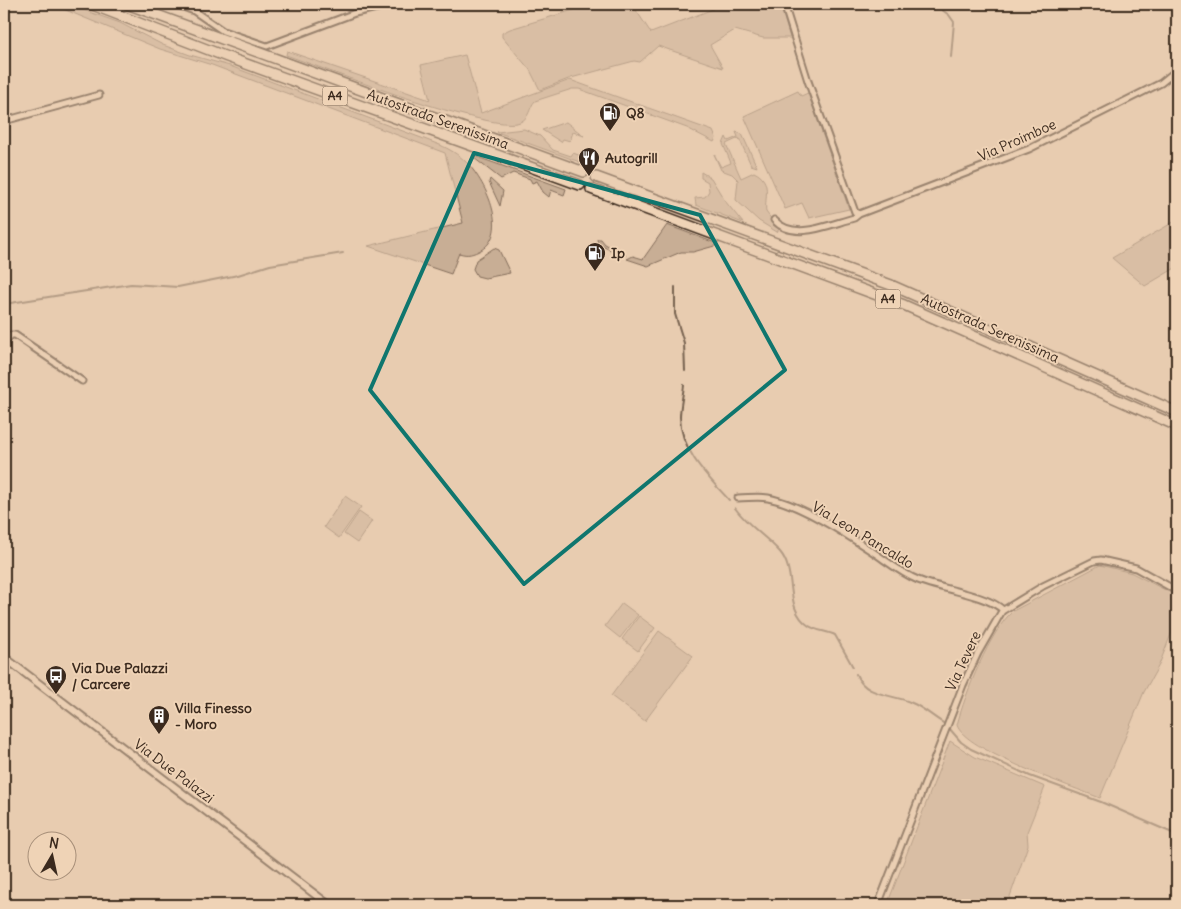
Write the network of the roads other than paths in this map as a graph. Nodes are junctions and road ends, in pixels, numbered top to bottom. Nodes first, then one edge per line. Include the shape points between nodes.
1 (90, 4) edge
2 (127, 4) edge
3 (176, 4) edge
4 (394, 4) edge
5 (430, 4) edge
6 (444, 4) edge
7 (784, 4) edge
8 (1177, 70) edge
9 (98, 95) dead end
10 (4, 121) edge
11 (584, 172) dead end
12 (596, 177) dead end
13 (580, 185) dead end
14 (591, 189) dead end
15 (859, 214) junction
16 (774, 220) dead end
17 (4, 344) edge
18 (82, 381) dead end
19 (1177, 412) edge
20 (1177, 426) edge
21 (738, 498) dead end
22 (1177, 591) edge
23 (1003, 610) junction
24 (4, 657) edge
25 (329, 905) edge
26 (878, 905) edge

1 - 13 highway, Autostrada Serenissima / A4
2 - 11 highway, Autostrada Serenissima / A4
3 - 4 street via 194,10 223,31 267,46 355,13
5 - 6 street
7 - 15 street via 855,212
8 - 15 street, Via Proimboe via 1161,83 1029,149
9 - 10 street
12 - 19 highway, Autostrada Serenissima / A4 via 891,285
14 - 20 highway, Autostrada Serenissima / A4 via 866,290
15 - 16 street, Via Proimboe via 804,231 784,227
17 - 18 street via 11,335 16,335
21 - 23 street, Via Leon Pancaldo via 759,497 786,504 827,524 899,571 988,601
22 - 23 street, Via Tevere via 1142,570 1101,560 1043,586
23 - 26 street, Via Tevere via 964,686
24 - 25 street, Via Due Palazzi

